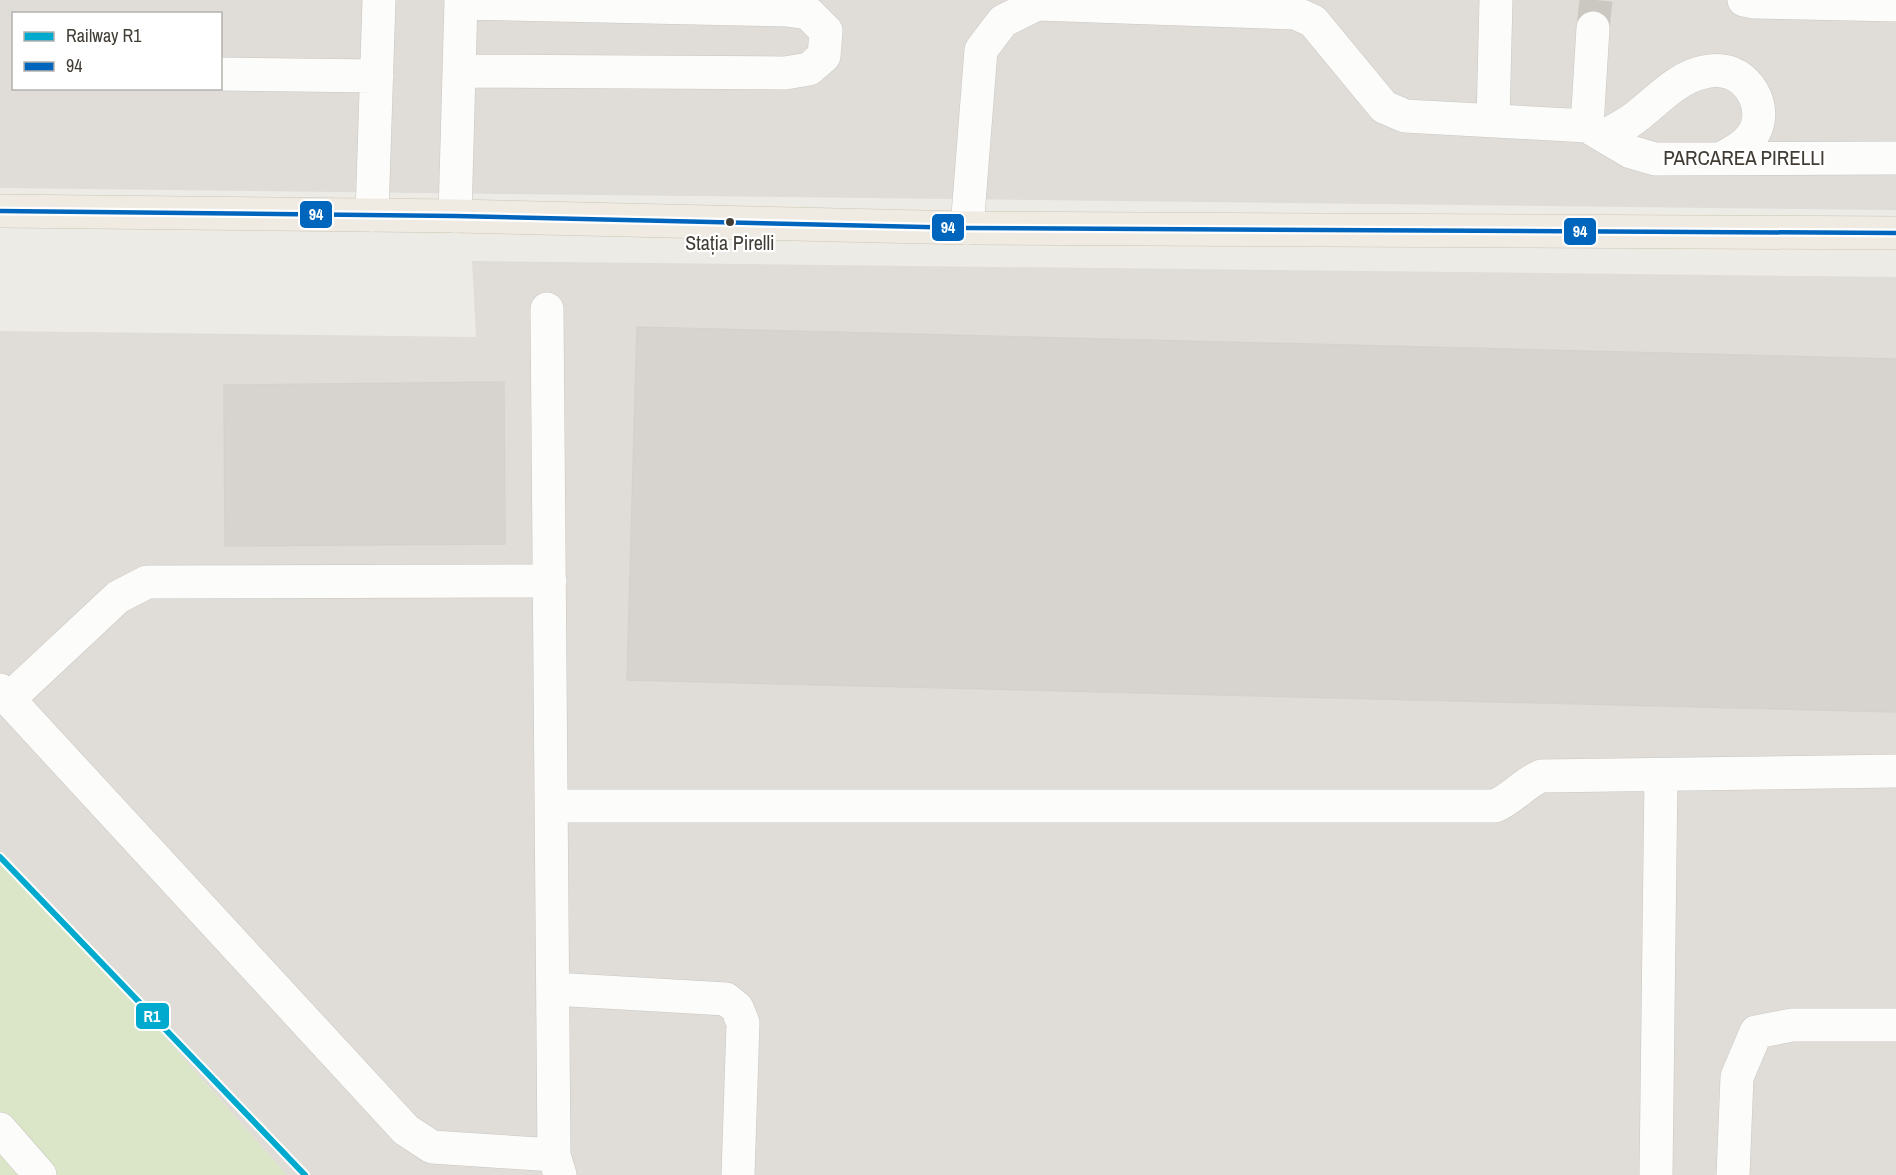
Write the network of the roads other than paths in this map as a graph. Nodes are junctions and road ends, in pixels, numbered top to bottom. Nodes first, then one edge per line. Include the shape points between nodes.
1 (379, 0) edge
2 (1496, 0) edge
3 (1744, 0) edge
4 (461, 2) edge
5 (1896, 5) edge
6 (1593, 28) tunnel mouth
7 (459, 71) junction
8 (222, 74) edge
9 (376, 76) junction
10 (1493, 120) junction
11 (1596, 131) junction
12 (1896, 158) edge
13 (1722, 159) junction
14 (0, 211) edge
15 (372, 215) junction
16 (454, 216) junction
17 (968, 228) junction
18 (1896, 233) edge
19 (547, 309) dead end
20 (550, 581) junction
21 (5, 694) edge
22 (1896, 771) edge
23 (1662, 775) junction
24 (552, 806) junction
25 (553, 990) junction
26 (1896, 1025) edge
27 (0, 1129) edge
28 (557, 1165) edge
29 (40, 1175) edge
30 (738, 1175) edge
31 (1656, 1175) edge
32 (1733, 1175) edge

1 - 9 street
2 - 10 street
3 - 5 street
4 - 7 street
4 - 7 street via 786,10 808,14 826,31 824,56 809,69 785,73
6 - 11 street
7 - 16 street
8 - 9 street
9 - 15 street
10 - 11 street, PARCAREA PIRELLI
10 - 17 street, PARCAREA PIRELLI via 1406,116 1384,107 1313,21 1295,13 1037,4 1003,21 981,50
11 - 13 street, PARCAREA PIRELLI via 1630,152 1654,159
11 - 13 street via 1637,116 1681,81 1703,72 1723,70 1752,90 1760,108 1759,124 1752,137
12 - 13 street, PARCAREA PIRELLI
14 - 15 main road
15 - 16 main road
16 - 17 main road
17 - 18 main road
19 - 20 street
20 - 21 street via 147,582 118,597
20 - 24 street
21 - 28 street via 406,1130 432,1147
22 - 23 street
23 - 24 street via 1540,776 1495,806
23 - 31 street
24 - 25 street
25 - 28 street
25 - 30 street via 726,999 737,1008 743,1023
26 - 32 street via 1792,1025 1756,1032 1737,1077
27 - 29 street

